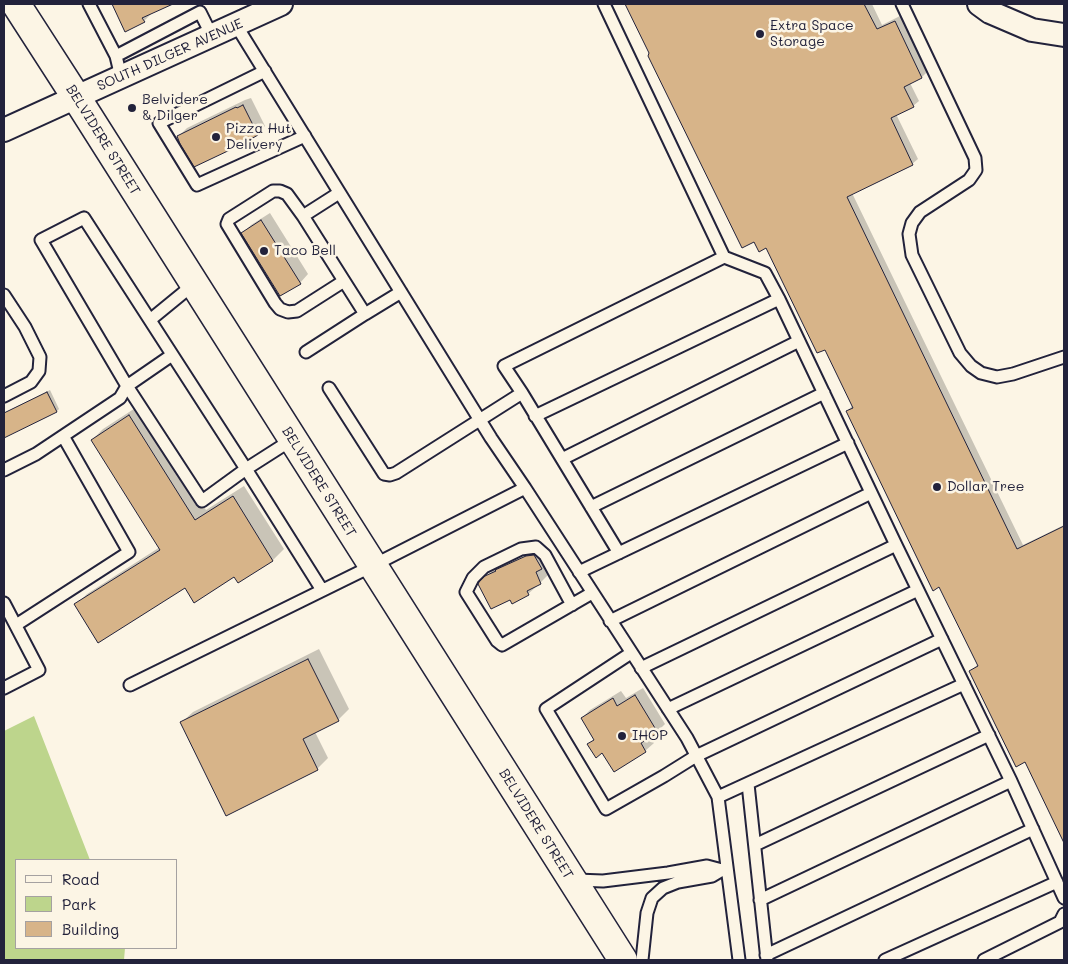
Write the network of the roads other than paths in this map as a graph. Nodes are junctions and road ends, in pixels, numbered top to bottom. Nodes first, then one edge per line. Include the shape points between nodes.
1 (16, 4) edge
2 (89, 4) edge
3 (281, 4) edge
4 (604, 4) edge
5 (902, 4) edge
6 (979, 4) edge
7 (198, 8) edge
8 (236, 25) junction
9 (1064, 35) edge
10 (212, 36) junction
11 (119, 67) junction
12 (264, 71) junction
13 (76, 97) junction
14 (4, 130) edge
15 (305, 136) junction
16 (340, 192) junction
17 (303, 216) junction
18 (724, 257) junction
19 (344, 281) junction
20 (194, 284) junction
21 (401, 292) junction
22 (4, 295) edge
23 (779, 299) junction
24 (365, 314) junction
25 (150, 320) junction
26 (799, 341) junction
27 (306, 352) dead end
28 (172, 355) junction
29 (1064, 357) edge
30 (128, 386) junction
31 (329, 388) dead end
32 (522, 393) junction
33 (824, 394) junction
34 (4, 396) edge
35 (535, 416) junction
36 (480, 419) junction
37 (64, 436) junction
38 (292, 440) junction
39 (848, 443) junction
40 (562, 459) junction
41 (246, 469) junction
42 (4, 470) edge
43 (525, 488) junction
44 (871, 493) junction
45 (590, 507) junction
46 (896, 546) junction
47 (619, 553) junction
48 (372, 566) junction
49 (579, 572) junction
50 (322, 590) junction
51 (918, 590) junction
52 (592, 593) junction
53 (4, 602) edge
54 (572, 605) junction
55 (610, 621) junction
56 (16, 625) junction
57 (942, 639) junction
58 (631, 653) junction
59 (641, 668) junction
60 (964, 684) junction
61 (130, 685) dead end
62 (4, 688) edge
63 (668, 709) junction
64 (989, 735) junction
65 (696, 756) junction
66 (1011, 781) junction
67 (748, 784) junction
68 (718, 797) junction
69 (1033, 829) junction
70 (755, 845) junction
71 (724, 870) junction
72 (572, 880) junction
73 (1057, 882) junction
74 (1064, 898) edge
75 (760, 900) junction
76 (1064, 914) edge
77 (767, 958) edge
78 (623, 960) edge
79 (642, 960) edge
80 (739, 960) edge
81 (885, 960) edge
82 (984, 960) edge

1 - 13 main road, BELVIDERE STREET
2 - 11 lane
3 - 8 street, SOUTH DILGER AVENUE
4 - 18 lane
5 - 29 lane via 975,158 976,170 969,180 920,212 909,234 912,254 960,353 981,373 996,377 1013,374
6 - 9 street via 1032,30
7 - 10 lane
7 - 11 lane
8 - 10 street, SOUTH DILGER AVENUE
8 - 12 lane
10 - 11 street, SOUTH DILGER AVENUE
11 - 13 street, SOUTH DILGER AVENUE
12 - 15 lane
12 - 15 lane via 159,123 197,185
13 - 14 street, SOUTH DILGER AVENUE
13 - 20 main road, BELVIDERE STREET
15 - 16 lane
16 - 17 lane
16 - 21 lane
17 - 19 lane
17 - 19 lane via 287,194 273,191 229,218 227,224 280,309 297,311
18 - 23 lane via 765,273
18 - 32 lane via 504,366
19 - 24 lane
20 - 25 lane
20 - 38 main road, BELVIDERE STREET
21 - 24 lane
21 - 36 lane
22 - 34 lane via 40,357 40,371 31,382
23 - 26 lane
23 - 35 lane
24 - 27 lane
25 - 28 lane
25 - 30 lane via 84,218 40,240
26 - 33 lane
26 - 40 lane
28 - 30 lane
28 - 41 lane
30 - 37 lane via 120,398
30 - 41 lane via 202,501
31 - 36 lane via 384,474 396,473
32 - 35 lane
32 - 36 lane
33 - 39 lane
33 - 45 lane
35 - 40 lane
36 - 43 lane
37 - 42 lane
37 - 56 lane via 128,552
38 - 41 lane
38 - 48 main road, BELVIDERE STREET
39 - 44 lane
39 - 47 lane
40 - 45 lane
41 - 50 lane
43 - 48 lane
43 - 49 lane
44 - 46 lane
44 - 55 lane
45 - 47 lane
46 - 51 lane
46 - 59 lane
47 - 49 lane
48 - 50 lane
48 - 72 main road, BELVIDERE STREET
49 - 52 lane
50 - 61 lane
51 - 57 lane
51 - 63 lane
52 - 54 lane
52 - 55 lane
53 - 56 lane
54 - 54 lane via 502,645 466,592 473,578 484,568 521,549 536,547 545,555
55 - 58 lane
56 - 62 lane via 39,670
57 - 60 lane
57 - 65 lane
58 - 59 lane
58 - 65 lane via 546,709 606,810
59 - 63 lane
60 - 64 lane
60 - 67 lane
63 - 65 lane
64 - 66 lane
64 - 70 lane
65 - 68 lane
66 - 69 lane
66 - 75 lane
67 - 68 lane
67 - 70 lane
68 - 71 lane
69 - 73 lane
69 - 77 lane
70 - 75 lane
71 - 72 lane via 707,866 603,881
71 - 79 lane via 712,876 678,882 663,888 652,898 647,913
71 - 80 lane
72 - 78 main road, BELVIDERE STREET
73 - 74 lane
73 - 81 lane
75 - 77 lane
76 - 82 lane via 1060,922

